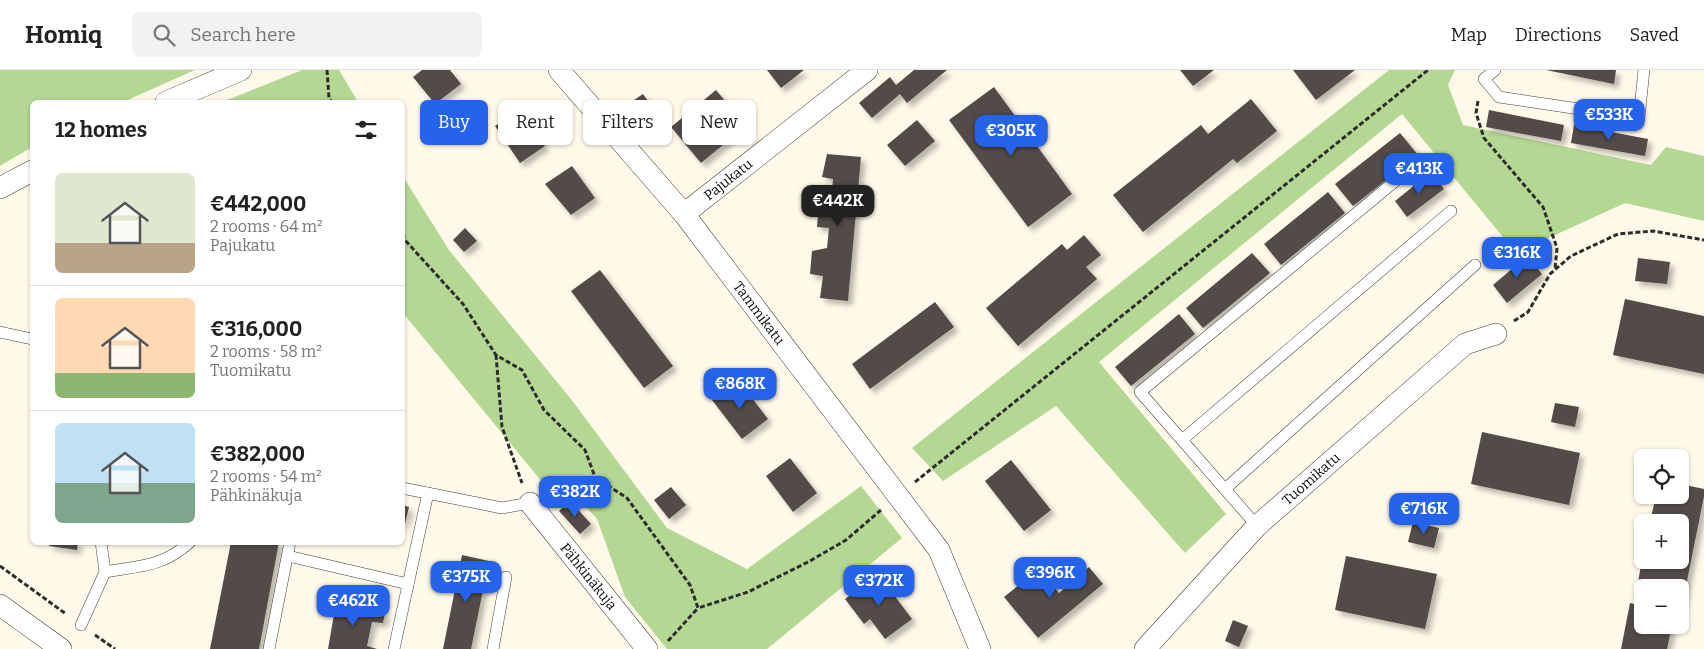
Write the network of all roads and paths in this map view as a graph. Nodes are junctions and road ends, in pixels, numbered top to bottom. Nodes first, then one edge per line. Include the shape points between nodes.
1 (241, 70) edge
2 (326, 70) edge
3 (559, 70) edge
4 (867, 70) edge
5 (1428, 70) edge
6 (1494, 70) edge
7 (1644, 70) edge
8 (1484, 79) junction
9 (329, 98) edge
10 (171, 100) edge
11 (1416, 164) dead end
12 (30, 172) edge
13 (0, 188) edge
14 (1451, 211) dead end
15 (684, 214) junction
16 (405, 240) edge
17 (1704, 240) edge
18 (1475, 265) dead end
19 (1555, 270) junction
20 (0, 332) edge
21 (1496, 334) joint
22 (30, 339) edge
23 (496, 355) junction
24 (1182, 440) junction
25 (405, 489) edge
26 (1225, 489) junction
27 (905, 490) junction
28 (428, 493) junction
29 (530, 503) junction
30 (1257, 526) junction
31 (100, 545) edge
32 (187, 545) edge
33 (290, 545) edge
34 (288, 556) junction
35 (0, 566) edge
36 (105, 572) junction
37 (506, 577) dead end
38 (408, 584) junction
39 (0, 605) edge
40 (698, 608) junction
41 (80, 625) junction
42 (667, 642) dead end
43 (61, 649) edge
44 (115, 649) edge
45 (270, 649) edge
46 (394, 649) edge
47 (493, 649) edge
48 (647, 649) edge
49 (980, 649) edge
50 (1145, 649) edge

1 - 10 street
2 - 9 path
3 - 15 street, Tammikatu
4 - 15 street, Pajukatu
5 - 27 path
6 - 8 lane
7 - 8 lane via 1638,118 1499,97
8 - 19 path via 1476,112 1484,138 1543,207 1557,248
11 - 24 lane via 1140,392
12 - 13 street
14 - 24 lane
15 - 27 street, Tammikatu
16 - 23 path via 464,304
17 - 19 path via 1653,231 1618,234 1572,256
18 - 26 lane
19 - 21 path via 1528,312
20 - 22 lane
21 - 30 street, Tuomikatu via 1465,344
23 - 29 path via 502,426
23 - 40 path via 522,370 544,410 585,450 595,477 627,498 690,585
24 - 26 lane
25 - 28 lane
26 - 30 lane
27 - 40 path via 846,540 810,561 748,592
27 - 49 street, Tammikatu via 939,550
28 - 29 lane via 502,508
28 - 38 lane
29 - 48 street, Pähkinäkuja
30 - 50 street, Tuomikatu
31 - 36 lane
32 - 36 lane via 158,563
33 - 34 lane
34 - 38 lane
34 - 45 lane
35 - 41 path
36 - 41 lane
37 - 47 lane
38 - 46 lane
39 - 43 street
40 - 42 path
41 - 44 path

